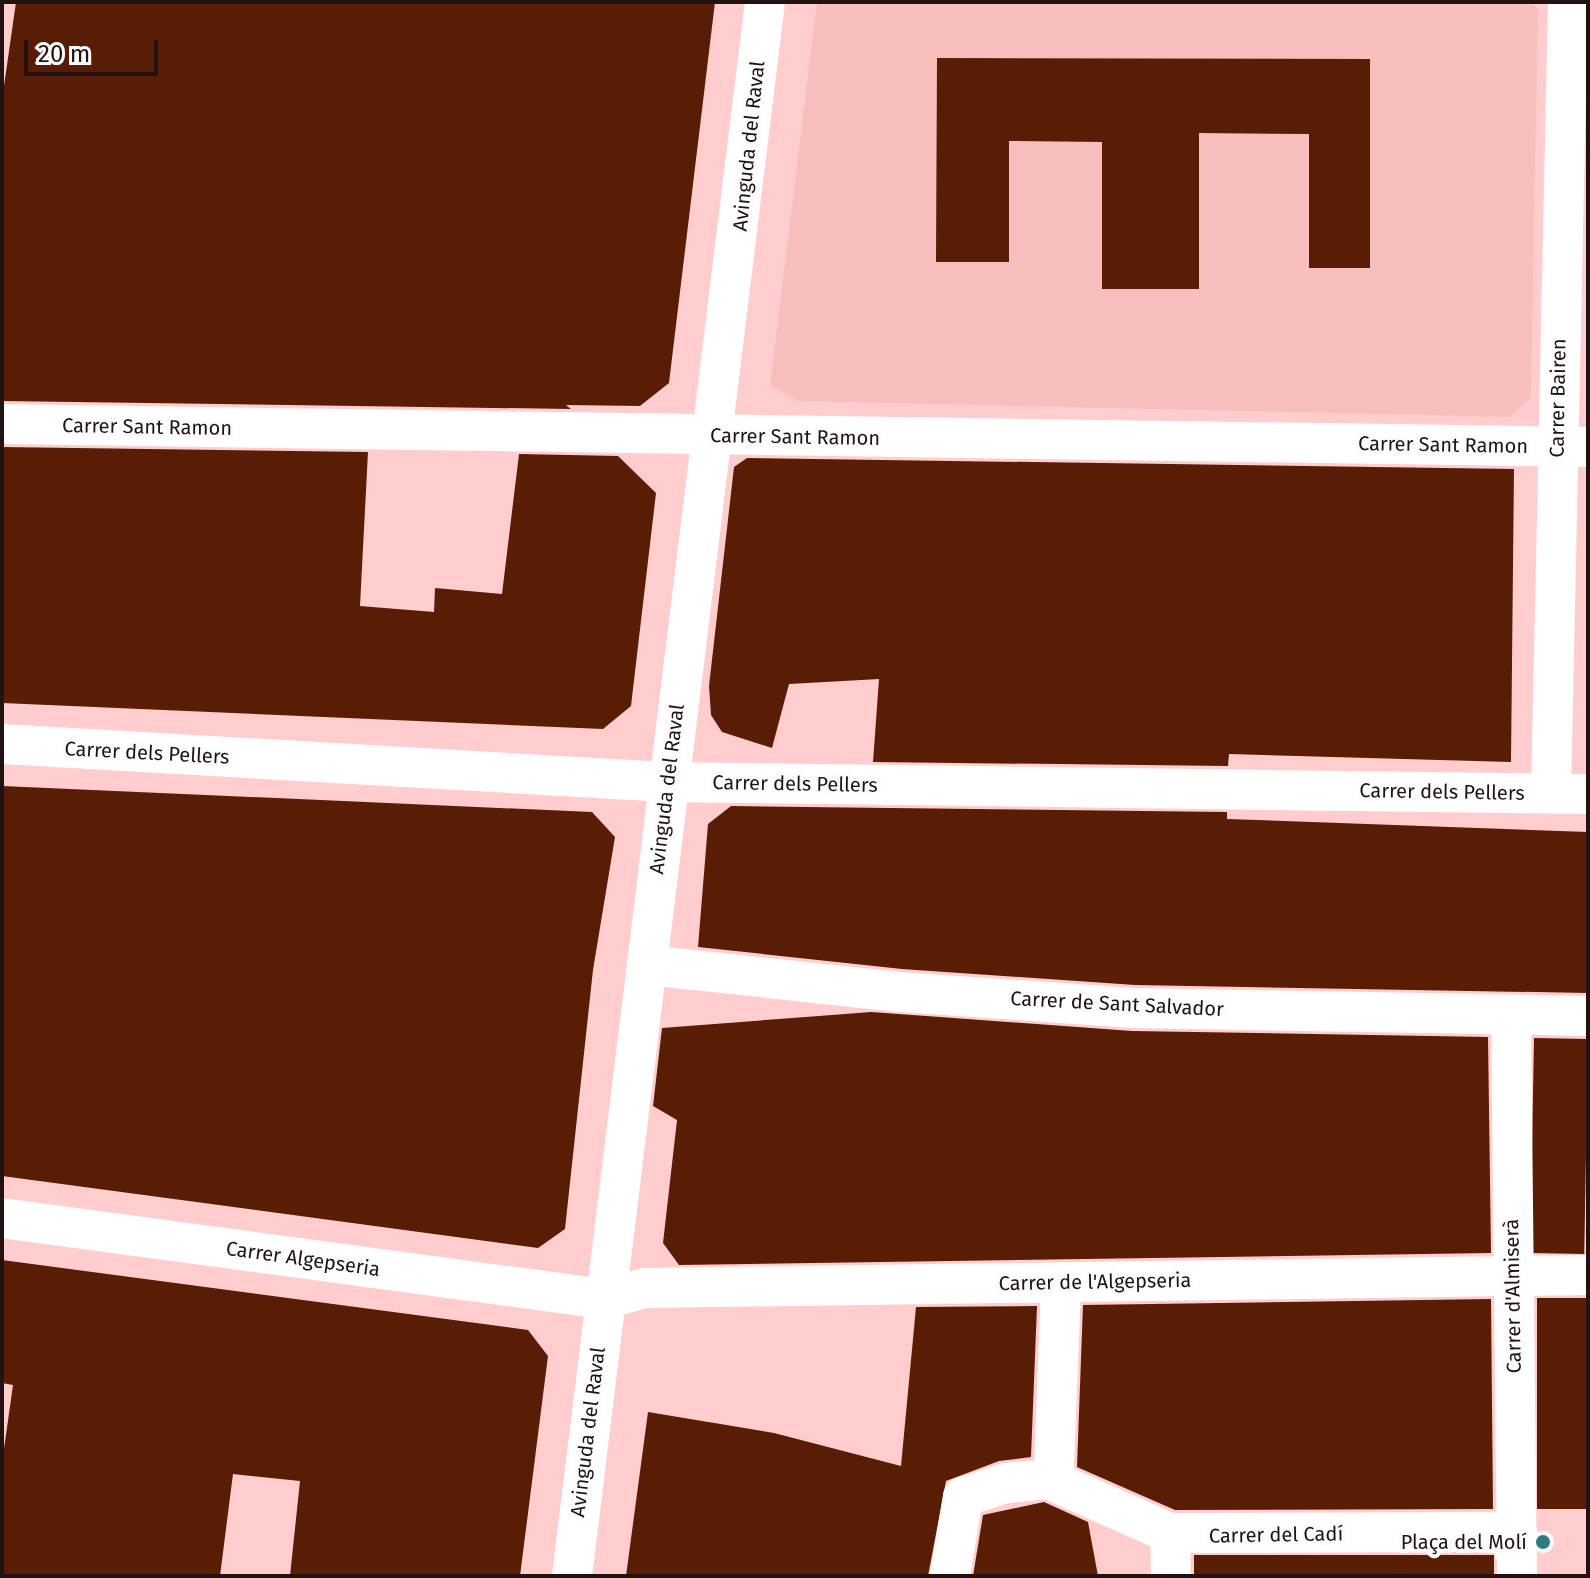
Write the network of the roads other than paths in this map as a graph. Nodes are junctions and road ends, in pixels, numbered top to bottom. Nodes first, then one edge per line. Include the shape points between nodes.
1 (765, 2) edge
2 (1568, 2) edge
3 (2, 424) edge
4 (716, 436) junction
5 (1572, 447) edge
6 (2, 744) edge
7 (667, 782) junction
8 (1569, 794) edge
9 (647, 965) junction
10 (1511, 1016) junction
11 (1588, 1016) edge
12 (2, 1218) edge
13 (1588, 1275) edge
14 (1511, 1276) junction
15 (1061, 1282) junction
16 (604, 1299) junction
17 (1048, 1479) junction
18 (1517, 1532) junction
19 (1170, 1533) junction
20 (572, 1576) edge
21 (950, 1576) edge
22 (1171, 1576) edge
23 (1517, 1576) edge

1 - 4 street, Avinguda del Raval
2 - 5 street, Carrer Bairen
3 - 4 street, Carrer Sant Ramon
4 - 5 street, Carrer Sant Ramon
4 - 7 street, Avinguda del Raval
5 - 8 street, Carrer Bairen
6 - 7 street, Carrer dels Pellers
7 - 8 street, Carrer dels Pellers
7 - 9 street, Avinguda del Raval
9 - 10 street, Carrer de Sant Salvador via 900,992 1134,1008
9 - 16 street, Avinguda del Raval
10 - 11 street, Carrer de Sant Salvador
10 - 14 street, Carrer d'Almiserà
12 - 16 street, Carrer Algepseria
13 - 14 street, Carrer de l'Algepseria
14 - 15 street, Carrer de l'Algepseria
14 - 18 street, Carrer d'Almiserà
15 - 16 street, Carrer de l'Algepseria via 645,1288
15 - 17 street via 1054,1468
16 - 20 street, Avinguda del Raval
17 - 19 street, Carrer del Cadí
17 - 21 street via 1006,1483 963,1497
18 - 19 street, Carrer del Cadí
18 - 23 street, Carrer d'Almiserà
19 - 22 street

